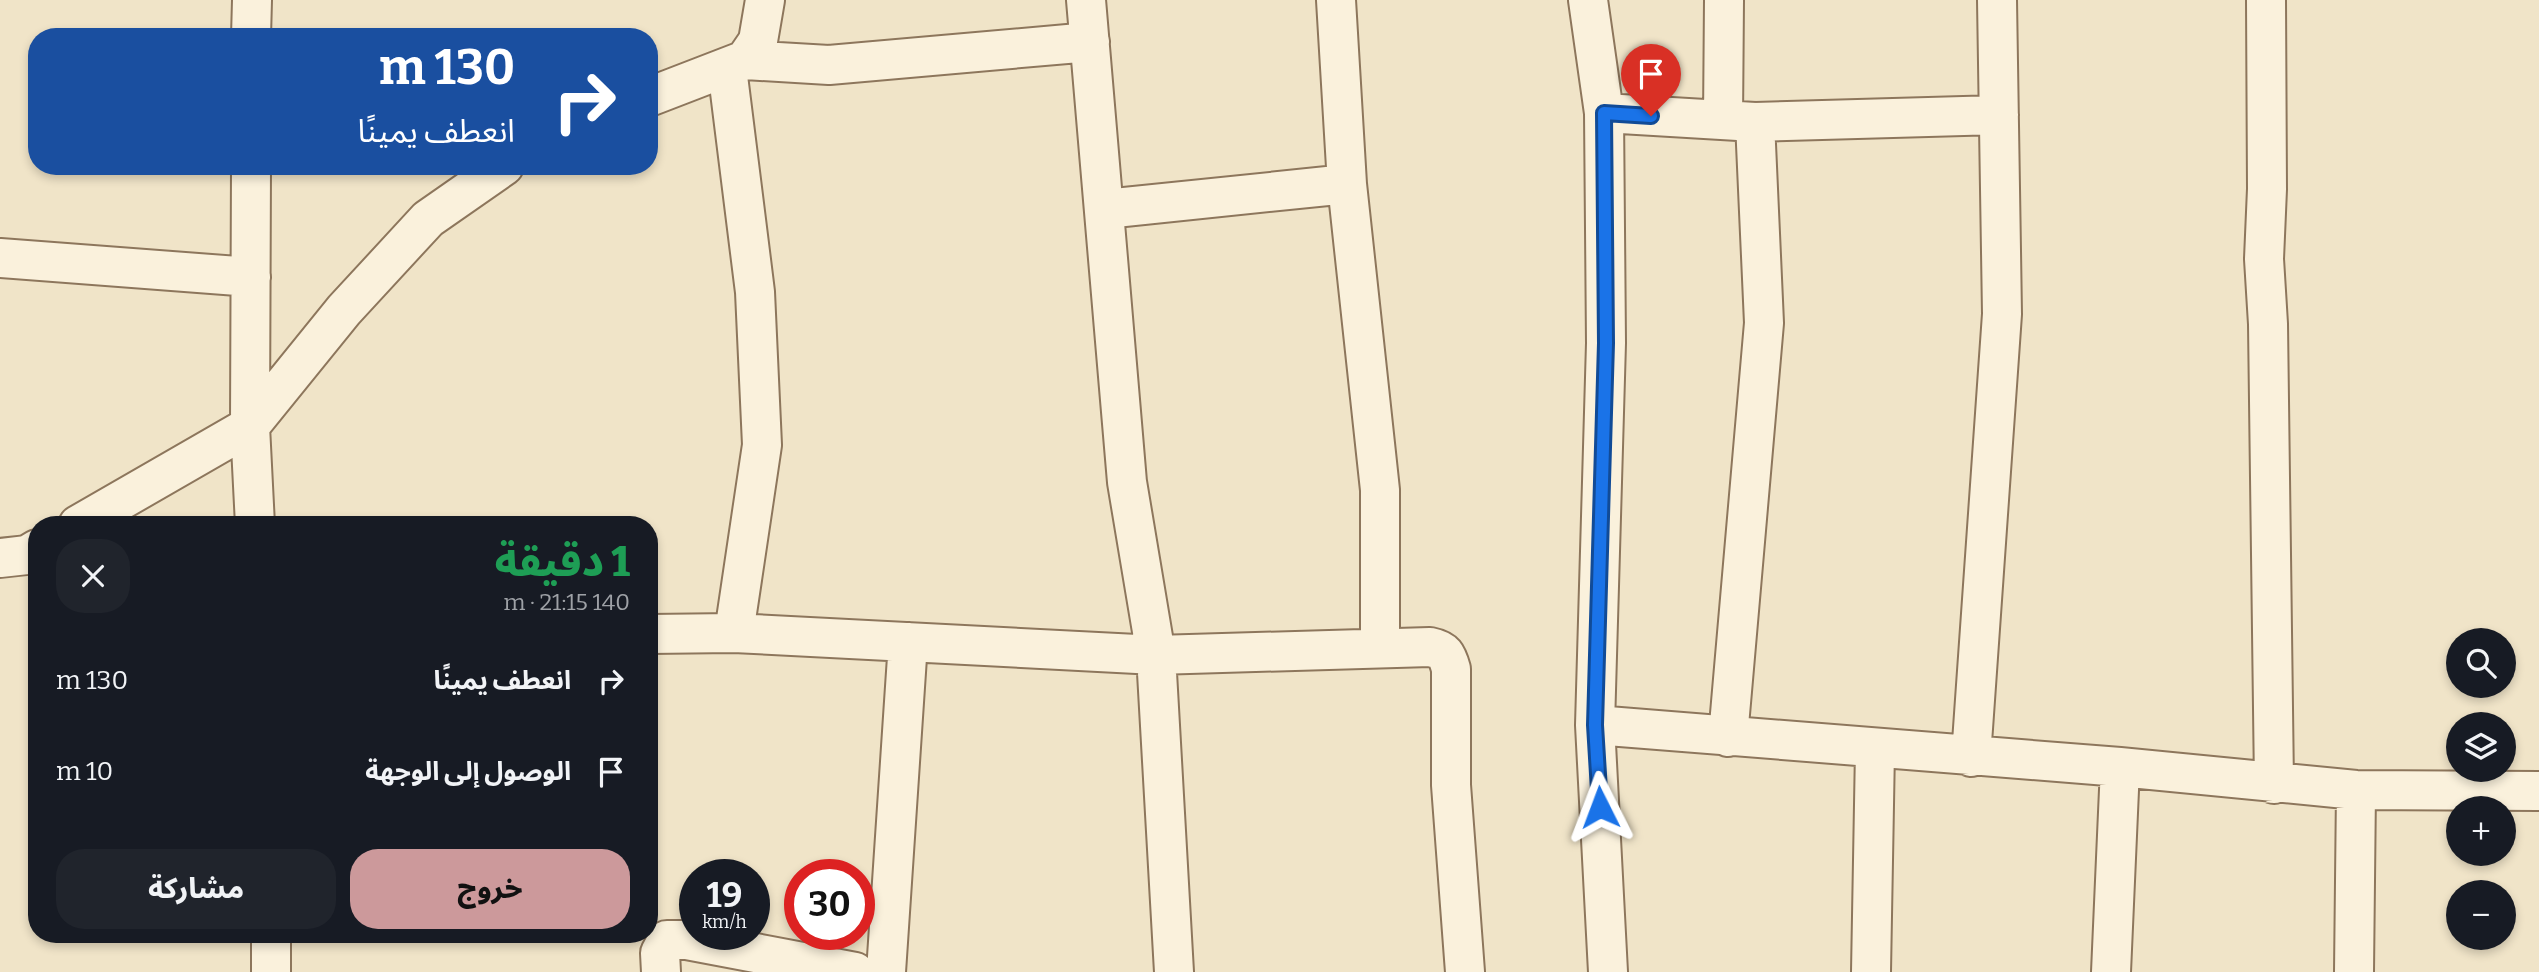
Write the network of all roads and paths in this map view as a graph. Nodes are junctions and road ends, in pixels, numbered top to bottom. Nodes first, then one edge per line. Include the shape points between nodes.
1 (252, 0) edge
2 (765, 0) edge
3 (1336, 0) edge
4 (1588, 0) edge
5 (1724, 0) edge
6 (1997, 0) edge
7 (2266, 0) edge
8 (1095, 1) edge
9 (251, 28) edge
10 (1090, 42) junction
11 (736, 64) junction
12 (658, 94) edge
13 (1604, 113) junction
14 (1999, 115) junction
15 (1739, 121) junction
16 (251, 175) edge
17 (491, 175) edge
18 (1348, 184) junction
19 (1105, 209) junction
20 (0, 258) edge
21 (251, 276) junction
22 (250, 426) junction
23 (94, 516) edge
24 (255, 516) edge
25 (28, 554) edge
26 (0, 558) edge
27 (734, 632) junction
28 (658, 634) edge
29 (908, 642) junction
30 (1380, 648) junction
31 (1156, 655) junction
32 (1595, 725) junction
33 (1728, 737) junction
34 (1875, 749) junction
35 (1972, 757) junction
36 (2120, 767) junction
37 (2274, 784) junction
38 (2356, 790) junction
39 (2539, 791) edge
40 (271, 943) edge
41 (271, 972) edge
42 (661, 972) edge
43 (855, 972) edge
44 (886, 972) edge
45 (1174, 972) edge
46 (1465, 972) edge
47 (1608, 972) edge
48 (1871, 972) edge
49 (2111, 972) edge
50 (2354, 972) edge

1 - 9 street
2 - 11 street via 758,41
3 - 18 street
4 - 13 street
5 - 15 street
6 - 14 street
7 - 37 street via 2264,259
8 - 10 street
10 - 11 street via 829,65
10 - 19 street
11 - 12 street
11 - 27 street via 762,445
13 - 15 street
13 - 32 street via 1606,343
14 - 15 street
14 - 35 street via 2002,314
15 - 33 street via 1764,323
16 - 21 street
17 - 22 street via 428,219 344,310
18 - 19 street
18 - 30 street via 1380,490
19 - 31 street via 1127,482
20 - 21 street
21 - 22 street
22 - 23 street
22 - 24 street
25 - 26 street
27 - 28 street
27 - 29 street
29 - 31 street
29 - 44 street
30 - 31 street
30 - 46 street via 1442,650 1451,669 1451,785
31 - 45 street
32 - 33 street
32 - 47 street
33 - 34 street
34 - 35 street
34 - 48 street
35 - 36 street
36 - 37 street
36 - 49 street
37 - 38 street
38 - 39 street
38 - 50 street
40 - 41 street
42 - 43 street via 660,953 667,940

